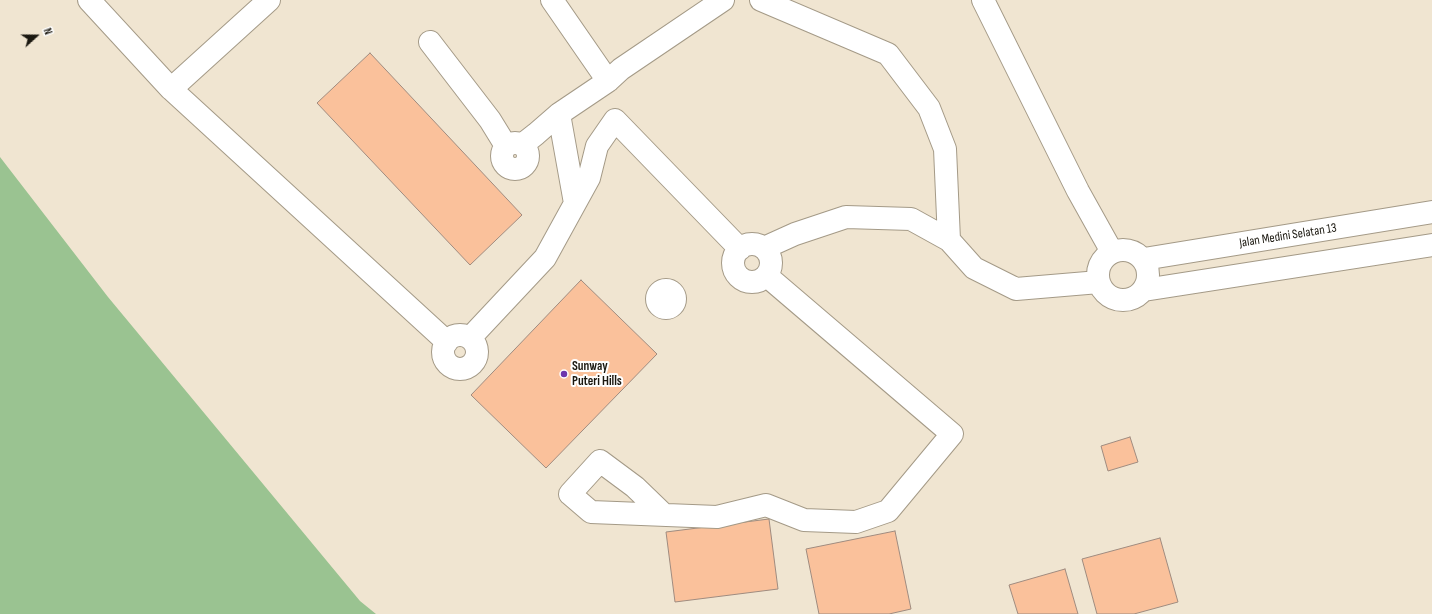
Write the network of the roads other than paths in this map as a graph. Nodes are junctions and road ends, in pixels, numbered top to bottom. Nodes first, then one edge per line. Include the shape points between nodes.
1 (89, 0) edge
2 (269, 0) edge
3 (552, 0) edge
4 (723, 0) edge
5 (761, 0) edge
6 (983, 0) edge
7 (430, 42) dead end
8 (608, 81) junction
9 (171, 89) junction
10 (559, 114) junction
11 (575, 203) junction
12 (1432, 212) edge
13 (949, 240) junction
14 (1432, 245) edge
15 (764, 248) junction
16 (740, 249) junction
17 (1112, 252) junction
18 (1144, 259) junction
19 (767, 276) junction
20 (1099, 282) junction
21 (1144, 290) junction
22 (470, 338) junction
23 (447, 342) junction
24 (664, 515) dead end

1 - 9 street
2 - 9 street
3 - 8 street
4 - 8 street via 621,69
5 - 13 street via 888,54 929,108 945,149
6 - 17 street via 1078,191
7 - 10 street via 490,120 514,146
8 - 10 street
9 - 23 street
10 - 11 street
11 - 16 street via 589,178 597,146 615,120
11 - 22 street via 546,258
12 - 18 street, Jalan Medini Selatan 13
13 - 15 street via 911,219 846,217 795,234
13 - 20 street via 974,268 1016,289
14 - 21 street
15 - 16 street via 752,244
15 - 19 street via 771,259
16 - 19 street via 733,267 740,278 750,283
17 - 18 street via 1129,250
17 - 20 street via 1100,265
18 - 21 street via 1149,275
19 - 24 street via 952,434 888,511 856,522 804,520 766,505 717,517
20 - 21 street via 1102,290 1116,300 1132,300
22 - 23 street via 460,335 450,338
22 - 23 street via 476,346 476,358 474,363 464,369 452,367 445,358 444,347

